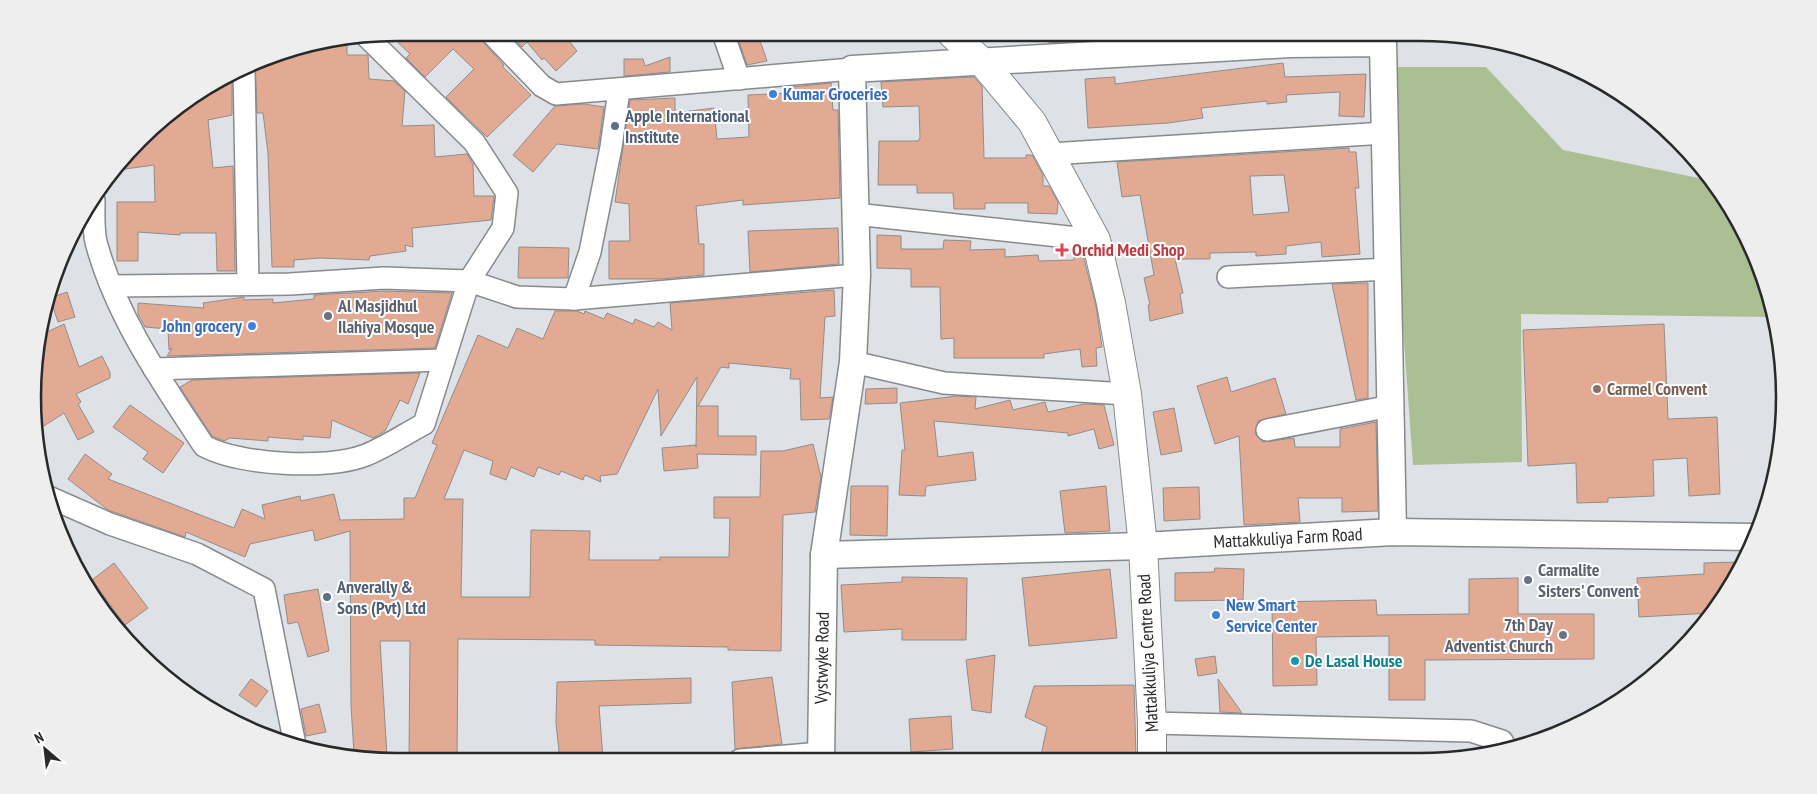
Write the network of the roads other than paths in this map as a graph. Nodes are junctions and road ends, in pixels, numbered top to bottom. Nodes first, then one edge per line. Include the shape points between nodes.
1 (500, 41) edge
2 (726, 41) edge
3 (960, 41) edge
4 (1195, 41) edge
5 (372, 42) edge
6 (982, 62) junction
7 (852, 69) junction
8 (244, 76) edge
9 (739, 79) junction
10 (619, 90) junction
11 (1385, 133) junction
12 (1050, 154) junction
13 (94, 210) edge
14 (854, 214) junction
15 (1096, 240) junction
16 (1388, 269) junction
17 (856, 275) junction
18 (1228, 277) dead end
19 (469, 281) junction
20 (248, 284) junction
21 (112, 286) junction
22 (574, 299) junction
23 (444, 360) junction
24 (853, 362) junction
25 (154, 369) junction
26 (1127, 394) junction
27 (1391, 406) junction
28 (1267, 430) dead end
29 (57, 500) edge
30 (1393, 532) junction
31 (1747, 537) edge
32 (1142, 546) junction
33 (824, 555) junction
34 (1152, 723) junction
35 (293, 737) edge
36 (1503, 743) edge
37 (821, 753) edge
38 (1152, 753) edge

1 - 10 street via 542,86 556,94
2 - 9 street
3 - 6 main road, Mattakkuliya Centre Road
4 - 6 street
4 - 11 street via 1383,44
5 - 19 street via 474,142 507,193 503,228
6 - 7 street
6 - 12 main road, Mattakkuliya Centre Road via 1032,122
7 - 9 street
7 - 14 street, Vystwyke Road
8 - 20 street
9 - 10 street
10 - 22 street via 590,252
11 - 12 street
11 - 16 street
12 - 15 main road, Mattakkuliya Centre Road
13 - 21 street via 96,240
14 - 15 street
14 - 17 street, Vystwyke Road
15 - 26 main road, Mattakkuliya Centre Road
16 - 18 street
16 - 27 street
17 - 22 street
17 - 24 street, Vystwyke Road
19 - 20 street via 384,278
19 - 22 street via 517,298
19 - 23 street
20 - 21 street
21 - 25 street
23 - 25 street
23 - 25 street via 424,424 365,455 321,463 267,462 219,454 204,446
24 - 26 street via 944,383
24 - 33 street, Vystwyke Road
26 - 32 main road, Mattakkuliya Centre Road
27 - 28 street
27 - 30 street
29 - 35 street via 110,524 197,554 264,589
30 - 31 street, Mattakkuliya Farm Road
30 - 32 street, Mattakkuliya Farm Road
32 - 33 street, Mattakkuliya Farm Road
32 - 34 main road, Mattakkuliya Centre Road
33 - 37 street, Vystwyke Road
34 - 36 street via 1471,732
34 - 38 main road, Mattakkuliya Centre Road

